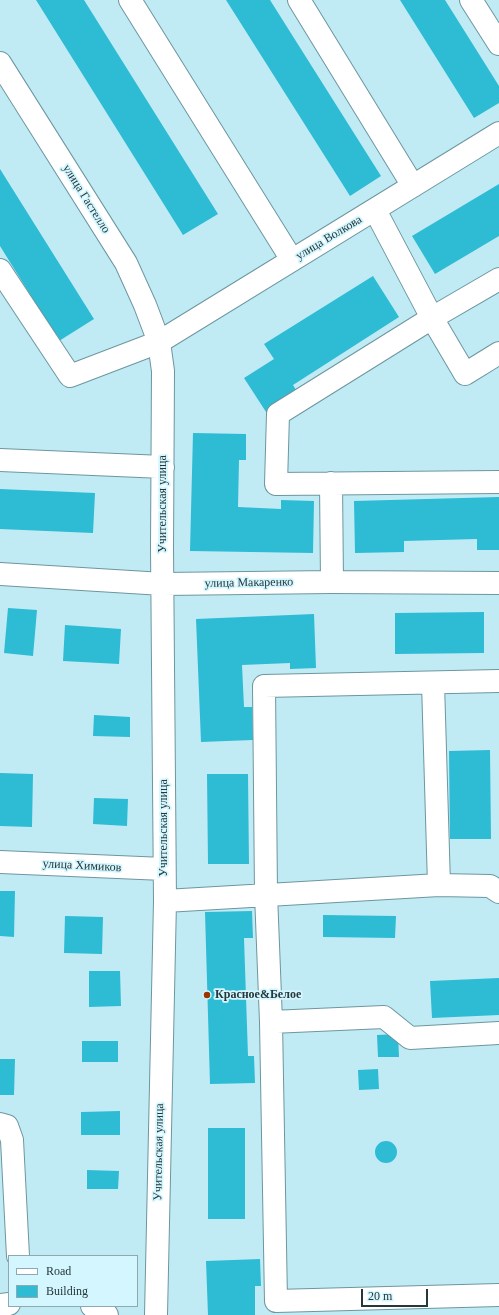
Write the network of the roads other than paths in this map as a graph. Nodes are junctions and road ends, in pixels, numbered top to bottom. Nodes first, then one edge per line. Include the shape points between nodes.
1 (130, 0) edge
2 (299, 0) edge
3 (471, 0) edge
4 (499, 44) edge
5 (0, 63) edge
6 (499, 133) edge
7 (413, 186) junction
8 (375, 210) junction
9 (292, 260) junction
10 (0, 270) edge
11 (499, 279) edge
12 (432, 318) junction
13 (159, 342) junction
14 (499, 353) edge
15 (0, 460) edge
16 (163, 467) junction
17 (499, 482) edge
18 (331, 483) junction
19 (0, 574) edge
20 (332, 582) junction
21 (499, 583) edge
22 (163, 584) junction
23 (433, 682) junction
24 (499, 682) edge
25 (0, 862) edge
26 (164, 869) junction
27 (439, 885) junction
28 (499, 892) edge
29 (266, 894) junction
30 (165, 902) junction
31 (270, 1022) junction
32 (499, 1034) edge
33 (0, 1124) edge
34 (12, 1255) edge
35 (499, 1295) edge
36 (95, 1307) edge
37 (348, 1307) edge
38 (107, 1315) edge
39 (156, 1315) edge

1 - 9 street
2 - 7 street
3 - 4 street
5 - 13 street, улица Гастелло via 126,263
6 - 7 street, улица Волкова
7 - 8 street, улица Волкова
8 - 9 street, улица Волкова
8 - 12 street
9 - 13 street, улица Волкова
10 - 13 street, улица Волкова via 70,376
11 - 12 street
12 - 14 street via 465,374
12 - 18 street via 278,414 276,484
13 - 16 street, Учительская улица via 163,371
15 - 16 street
16 - 22 street, Учительская улица
17 - 18 street
18 - 20 street
19 - 22 street, улица Макаренко
20 - 21 street, улица Макаренко
20 - 22 street, улица Макаренко
22 - 26 street, Учительская улица
23 - 24 street
23 - 27 street
23 - 29 street via 264,686
25 - 26 street, улица Химиков
26 - 30 street, Учительская улица
27 - 28 street via 490,886
27 - 29 street
29 - 30 street
29 - 31 street
30 - 39 street, Учительская улица
31 - 32 street via 384,1017 410,1038
31 - 37 street via 276,1301
33 - 34 street via 7,1126 12,1140
35 - 37 street
36 - 38 street via 102,1309

